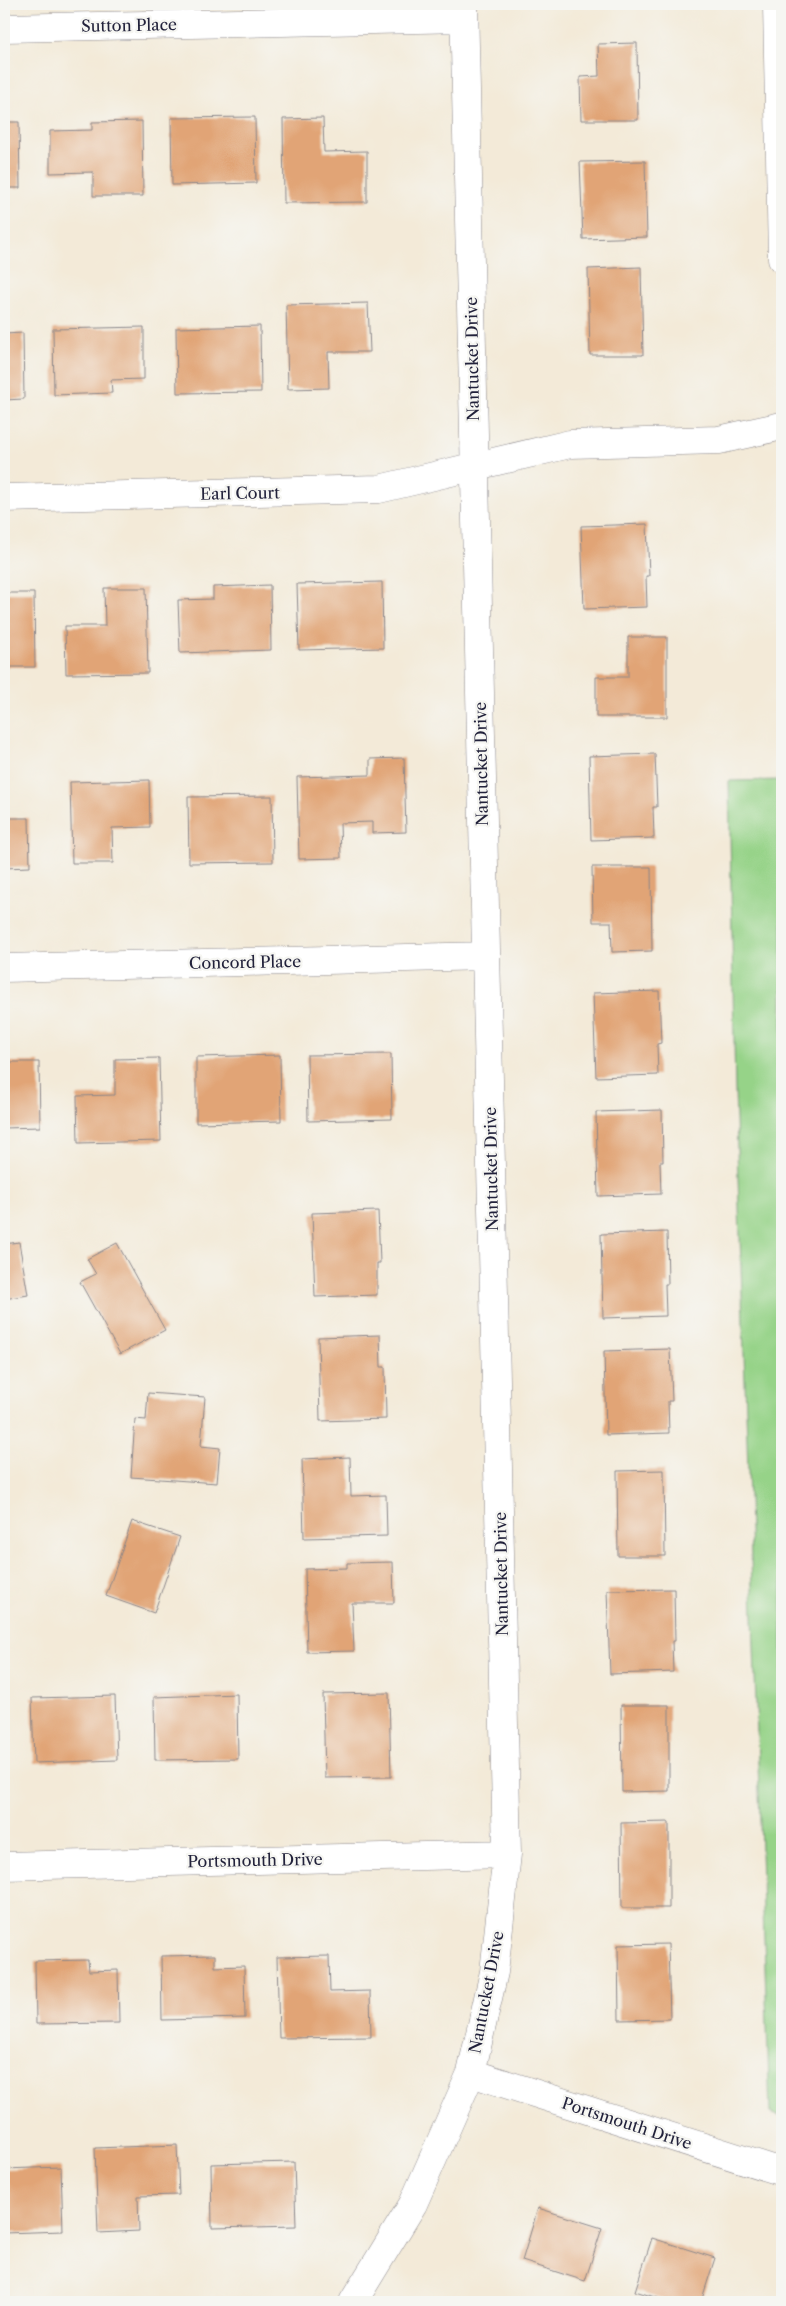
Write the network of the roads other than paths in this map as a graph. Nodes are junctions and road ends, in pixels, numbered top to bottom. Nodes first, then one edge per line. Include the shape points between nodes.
1 (776, 4) edge
2 (464, 11) edge
3 (4, 28) edge
4 (782, 259) edge
5 (782, 426) edge
6 (474, 467) junction
7 (4, 498) edge
8 (486, 956) junction
9 (4, 968) edge
10 (507, 1854) junction
11 (4, 1866) edge
12 (471, 2073) junction
13 (782, 2172) edge
14 (353, 2302) edge

1 - 4 street
2 - 3 street, Sutton Place
2 - 6 street, Nantucket Drive
5 - 6 street, Earl Court via 719,440 570,444
6 - 7 street, Earl Court via 379,489
6 - 8 street, Nantucket Drive
8 - 9 street, Concord Place
8 - 10 street, Nantucket Drive
10 - 11 street, Portsmouth Drive
10 - 12 street, Nantucket Drive via 494,1972
12 - 13 street, Portsmouth Drive
12 - 14 street, Nantucket Drive via 413,2204

